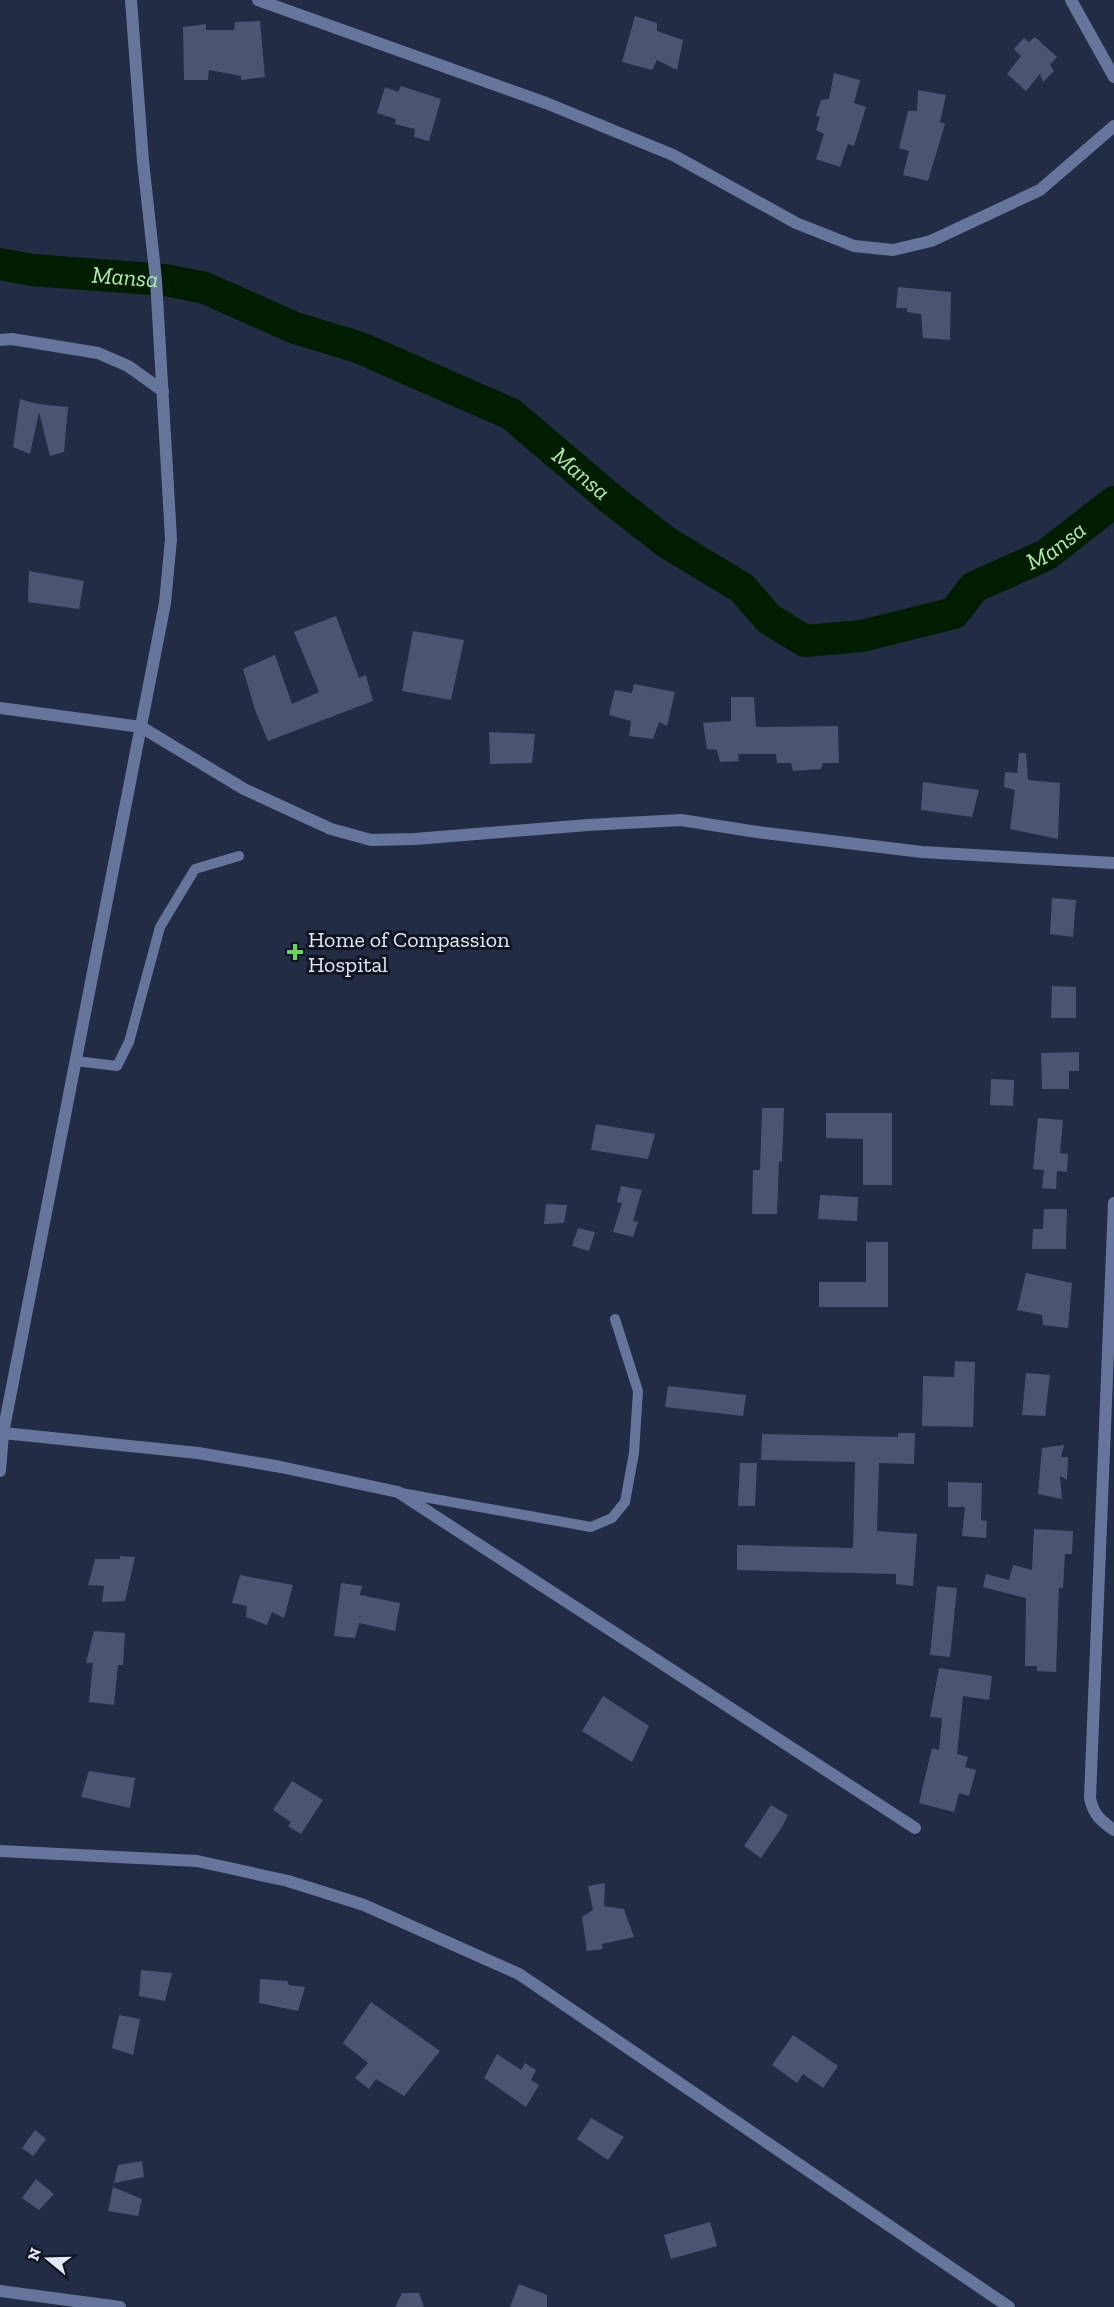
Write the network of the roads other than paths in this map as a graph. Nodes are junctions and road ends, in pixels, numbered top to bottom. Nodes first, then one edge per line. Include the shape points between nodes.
1 (131, 0) edge
2 (258, 0) edge
3 (1071, 0) edge
4 (1114, 77) edge
5 (1114, 126) edge
6 (0, 340) edge
7 (163, 391) junction
8 (0, 708) edge
9 (141, 727) junction
10 (239, 856) dead end
11 (1114, 863) edge
12 (76, 1061) junction
13 (1114, 1203) edge
14 (1113, 1226) edge
15 (615, 1319) dead end
16 (3, 1433) junction
17 (0, 1471) edge
18 (398, 1492) junction
19 (915, 1828) dead end
20 (1114, 1830) edge
21 (0, 1851) edge
22 (0, 2291) edge
23 (120, 2307) edge
24 (1009, 2307) edge

1 - 7 street
2 - 5 street via 557,107 673,155 796,223 854,246 893,250 931,241 1040,190
3 - 4 street
6 - 7 street via 98,353 128,366
7 - 9 street via 171,539 165,603
8 - 9 street
9 - 11 street via 244,789 331,829 371,840 681,820 922,852
9 - 12 street
10 - 12 lane via 195,869 160,927 129,1042 117,1066
12 - 16 street
13 - 14 street
14 - 20 street via 1090,1798 1092,1810
15 - 18 lane via 638,1391 634,1453 625,1502 612,1518 591,1527
16 - 17 street
16 - 18 street via 198,1453
18 - 19 street
21 - 24 street via 197,1861 288,1881 364,1905 519,1974
22 - 23 street

